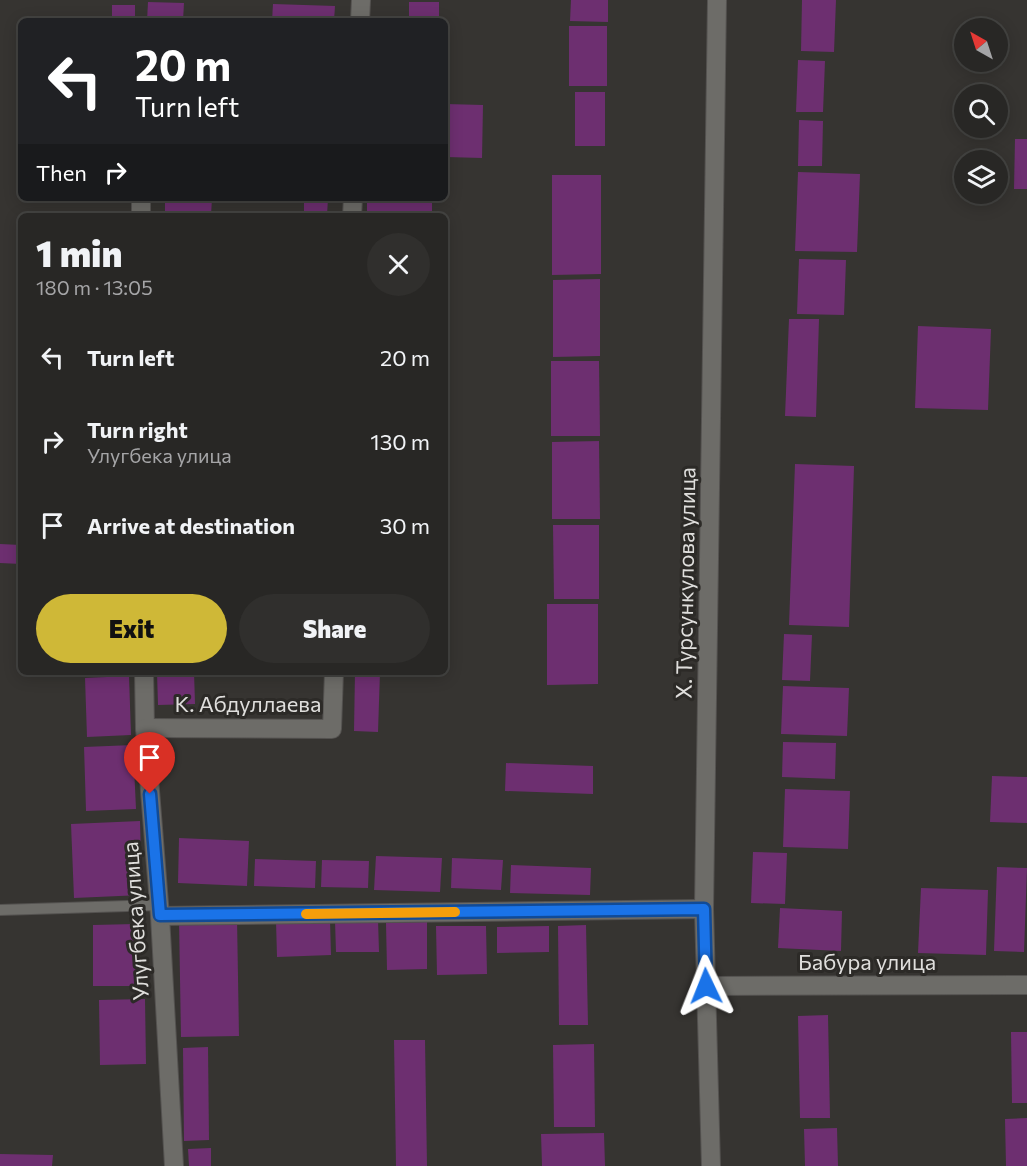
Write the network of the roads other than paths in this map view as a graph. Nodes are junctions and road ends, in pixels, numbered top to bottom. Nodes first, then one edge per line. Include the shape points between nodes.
1 (361, 0) edge
2 (717, 0) edge
3 (360, 18) edge
4 (144, 675) edge
5 (334, 675) edge
6 (145, 728) junction
7 (704, 909) junction
8 (0, 910) edge
9 (160, 910) junction
10 (1027, 984) edge
11 (706, 986) junction
12 (174, 1166) edge
13 (711, 1166) edge

1 - 3 street
2 - 7 street, Х. Турсункулова улица
4 - 6 street, Улугбека улица
5 - 6 street, К. Абдуллаева via 332,729
6 - 9 street, Улугбека улица
7 - 9 street
7 - 11 street, Х. Турсункулова улица
8 - 9 lane
9 - 12 street, Улугбека улица
10 - 11 street, Бабура улица
11 - 13 street, Х. Турсункулова улица

